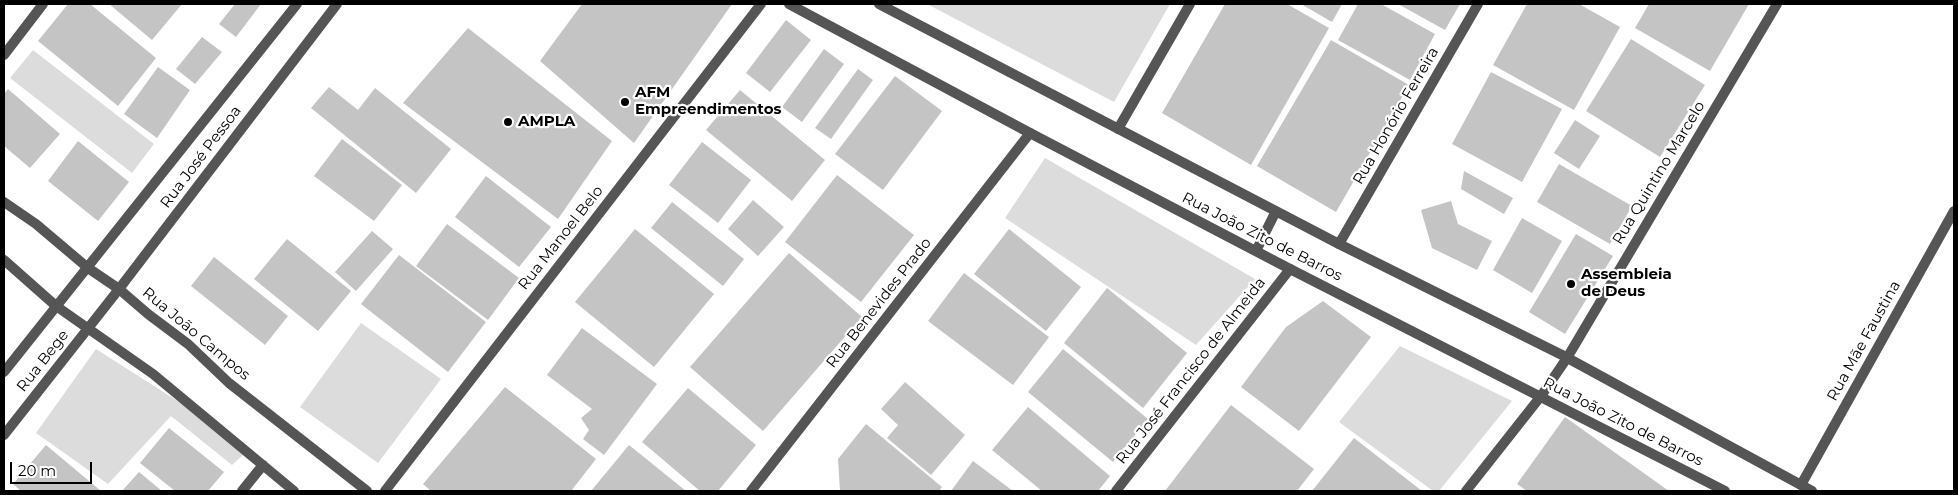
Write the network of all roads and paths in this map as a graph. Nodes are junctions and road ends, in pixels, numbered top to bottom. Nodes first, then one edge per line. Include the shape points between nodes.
1 (43, 4) edge
2 (297, 4) edge
3 (337, 4) edge
4 (761, 4) edge
5 (789, 4) edge
6 (879, 4) edge
7 (1190, 4) edge
8 (1478, 4) edge
9 (1777, 4) edge
10 (4, 55) edge
11 (1118, 129) junction
12 (1030, 133) junction
13 (4, 202) edge
14 (1276, 211) junction
15 (1954, 211) edge
16 (1339, 244) junction
17 (1256, 251) junction
18 (4, 260) edge
19 (88, 268) junction
20 (1290, 269) junction
21 (119, 289) junction
22 (56, 306) junction
23 (88, 329) junction
24 (1567, 358) junction
25 (4, 372) edge
26 (1541, 396) junction
27 (4, 435) edge
28 (263, 465) junction
29 (1801, 485) junction
30 (242, 491) edge
31 (294, 491) edge
32 (367, 491) edge
33 (385, 491) edge
34 (751, 491) edge
35 (1116, 491) edge
36 (1466, 491) edge
37 (1725, 491) edge
38 (1812, 491) edge

1 - 10 street
2 - 19 street, Rua José Pessoa
3 - 21 street, Rua José Pessoa
4 - 33 street, Rua Manoel Belo
5 - 12 street, Rua João Zito de Barros
6 - 11 street, Rua João Zito de Barros
7 - 11 street
8 - 16 street, Rua Honório Ferreira
9 - 24 street, Rua Quintino Marcelo
11 - 14 street, Rua João Zito de Barros
12 - 17 street, Rua João Zito de Barros
12 - 34 street, Rua Benevides Prado
13 - 19 street, Rua João Campos
14 - 16 street, Rua João Zito de Barros
14 - 17 street
15 - 29 street, Rua Mãe Faustina
16 - 24 street, Rua João Zito de Barros
17 - 20 street, Rua João Zito de Barros
18 - 22 street
19 - 21 street, Rua João Campos
19 - 22 street, Rua José Pessoa
20 - 26 street, Rua João Zito de Barros
20 - 35 street, Rua José Francisco de Almeida
21 - 23 street, Rua José Pessoa
21 - 32 street, Rua João Campos via 188,344 229,383
22 - 23 street
22 - 25 street, Rua Bege
23 - 27 street, Rua Bege
23 - 28 street via 153,374
24 - 26 street, Rua Quintino Marcelo
24 - 29 street, Rua João Zito de Barros
26 - 36 street, Rua Quintino Marcelo
26 - 37 street, Rua João Zito de Barros
28 - 30 street
28 - 31 street
29 - 38 street, Rua João Zito de Barros

